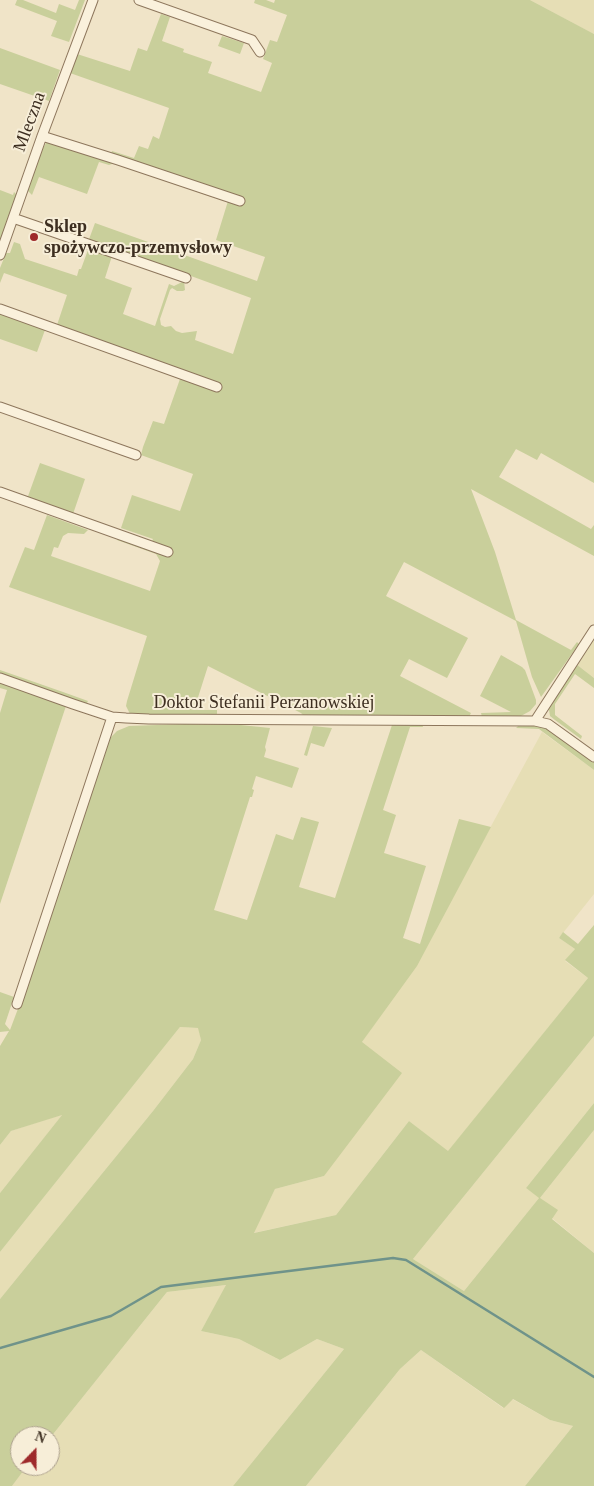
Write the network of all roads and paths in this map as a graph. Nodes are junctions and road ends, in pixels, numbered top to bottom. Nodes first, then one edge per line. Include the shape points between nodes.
1 (93, 0) edge
2 (139, 0) edge
3 (260, 52) dead end
4 (42, 136) junction
5 (240, 201) dead end
6 (13, 218) junction
7 (0, 255) edge
8 (186, 278) dead end
9 (0, 309) edge
10 (217, 387) dead end
11 (0, 407) edge
12 (136, 455) dead end
13 (0, 492) edge
14 (168, 552) dead end
15 (594, 630) edge
16 (0, 678) edge
17 (112, 717) junction
18 (534, 720) junction
19 (594, 757) edge
20 (17, 1004) dead end

1 - 4 street, Mleczna
2 - 3 street via 252,40
4 - 5 street
4 - 6 street, Mleczna
6 - 7 street, Mleczna
6 - 8 street
9 - 10 street
11 - 12 street
13 - 14 street
15 - 18 street
16 - 17 street, Doktor Stefanii Perzanowskiej
17 - 18 street, Doktor Stefanii Perzanowskiej via 159,720
17 - 20 street
18 - 19 street via 548,724

